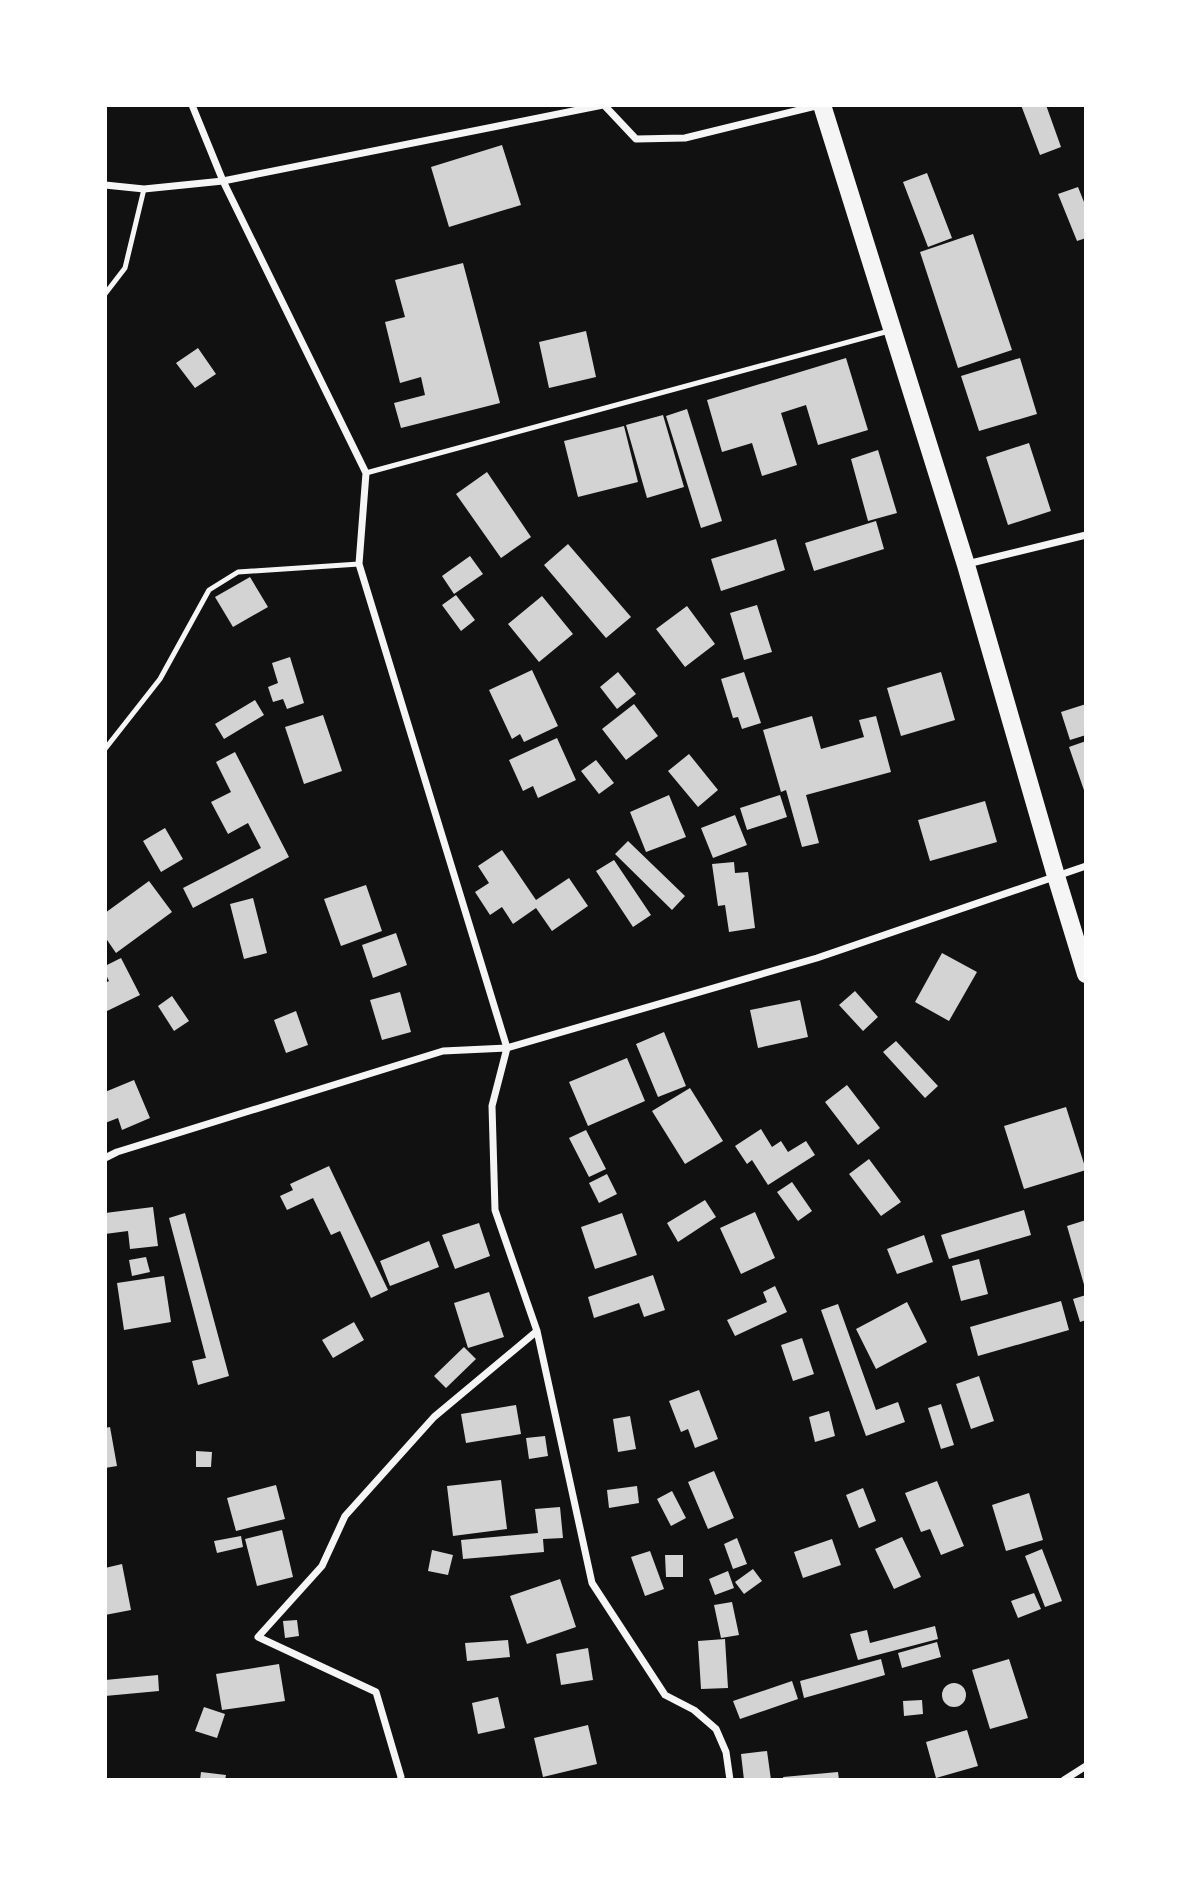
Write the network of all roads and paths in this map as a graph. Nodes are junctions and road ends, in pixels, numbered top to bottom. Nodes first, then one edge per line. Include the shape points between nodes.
1 (192, 105) edge
2 (603, 105) edge
3 (821, 105) edge
4 (223, 181) junction
5 (105, 185) edge
6 (144, 189) junction
7 (105, 294) edge
8 (892, 330) junction
9 (366, 473) junction
10 (1086, 535) edge
11 (359, 564) junction
12 (966, 565) junction
13 (105, 749) edge
14 (1086, 866) edge
15 (1056, 876) junction
16 (1086, 974) edge
17 (507, 1048) junction
18 (105, 1158) edge
19 (537, 1331) junction
20 (1086, 1766) edge
21 (400, 1780) edge
22 (730, 1780) edge
23 (1064, 1780) edge

1 - 4 street
2 - 3 street via 636,139 685,138
2 - 4 street
3 - 8 main road
4 - 6 street
4 - 9 street
5 - 6 street
6 - 7 lane via 125,268
8 - 9 lane
8 - 12 main road
9 - 11 street
10 - 12 street
11 - 13 lane via 238,572 209,590 160,679
11 - 17 street
12 - 15 main road
14 - 15 street
15 - 16 main road
15 - 17 street via 817,958
17 - 18 street via 443,1051
17 - 19 street via 492,1106 495,1210
19 - 21 street via 425,1427 345,1516 322,1566 258,1637 376,1692
19 - 22 street via 592,1583 665,1695 694,1710 716,1729 726,1752
20 - 23 street

